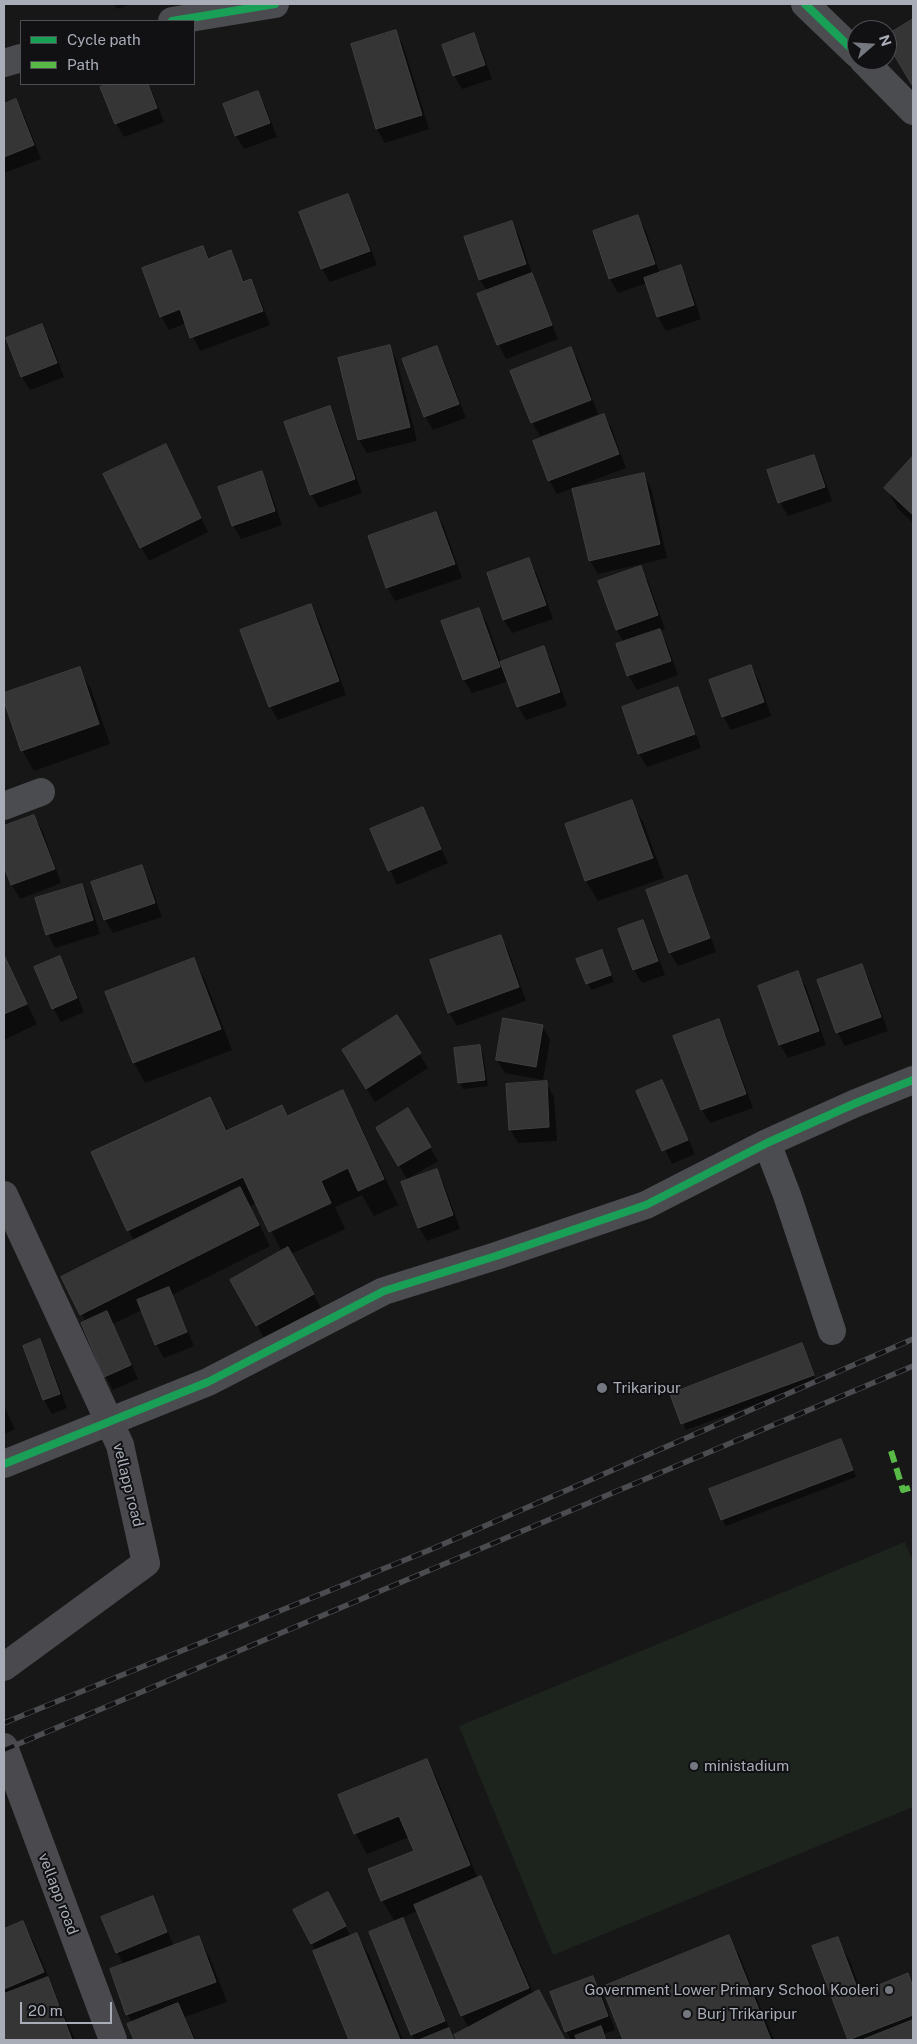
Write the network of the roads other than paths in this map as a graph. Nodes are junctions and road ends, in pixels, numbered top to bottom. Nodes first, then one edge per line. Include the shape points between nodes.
1 (276, 4) edge
2 (806, 4) edge
3 (178, 20) edge
4 (847, 44) edge
5 (20, 58) edge
6 (4, 62) edge
7 (873, 70) edge
8 (913, 111) edge
9 (41, 792) dead end
10 (4, 806) edge
11 (913, 1080) edge
12 (767, 1143) junction
13 (4, 1196) edge
14 (832, 1331) dead end
15 (109, 1421) junction
16 (4, 1464) edge
17 (4, 1667) edge
18 (4, 1747) edge
19 (113, 2040) edge

1 - 3 street
2 - 4 street
5 - 6 street
7 - 8 street
9 - 10 street
11 - 12 street
12 - 14 street
12 - 15 street via 646,1205 384,1291 208,1382
13 - 15 main road, vellapp road
15 - 16 street
15 - 17 main road, vellapp road via 120,1445 146,1563
18 - 19 main road, vellapp road

